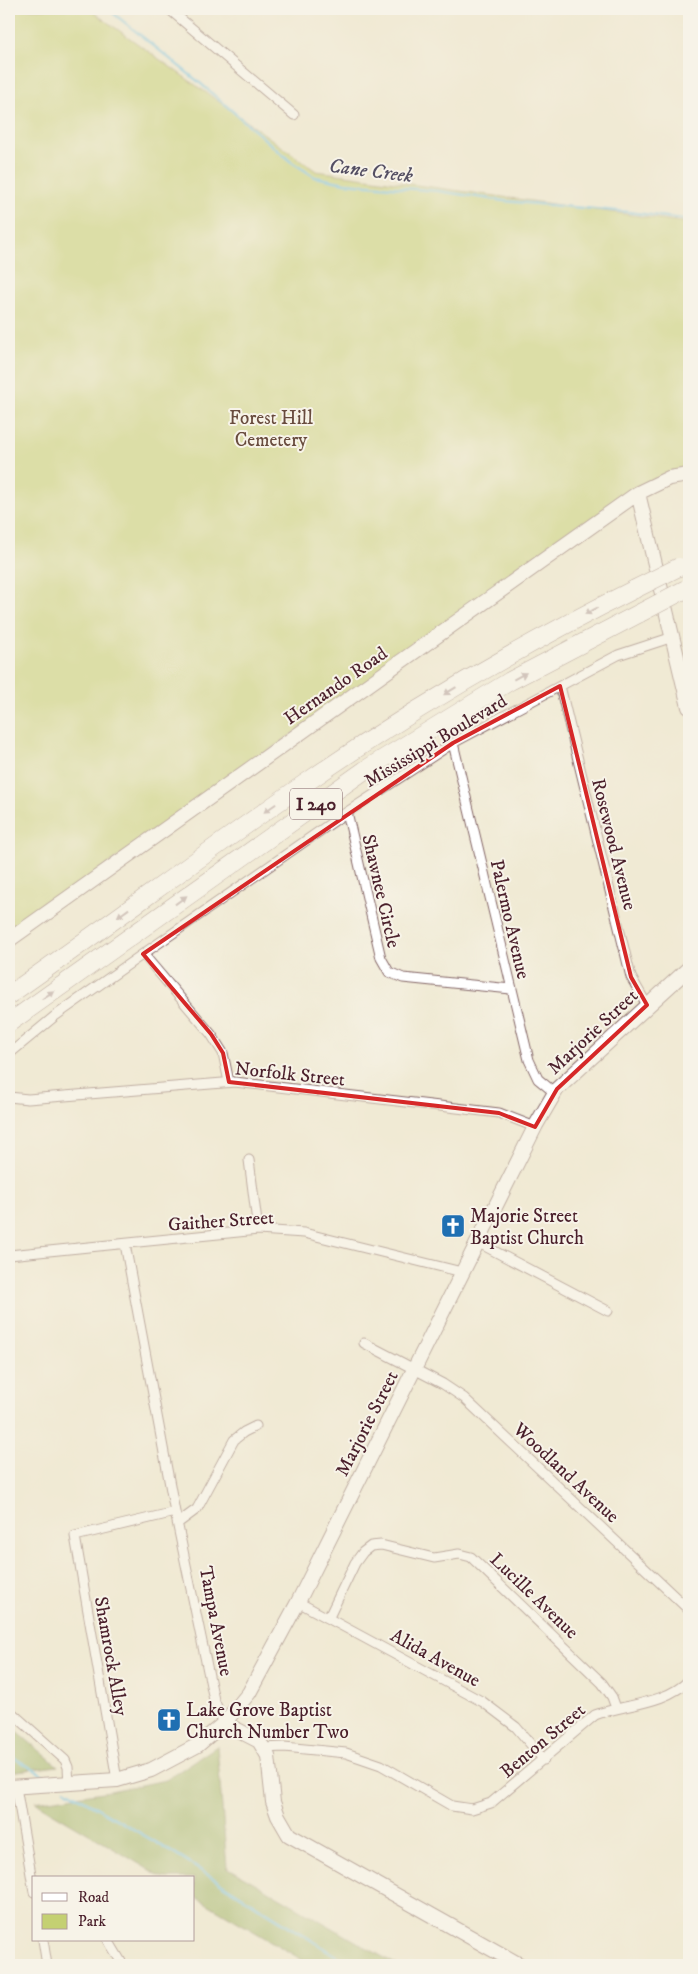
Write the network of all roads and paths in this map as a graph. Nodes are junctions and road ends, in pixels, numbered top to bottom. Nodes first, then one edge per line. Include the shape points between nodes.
1 (169, 9) edge
2 (294, 115) dead end
3 (689, 476) edge
4 (638, 493) junction
5 (684, 564) edge
6 (688, 588) edge
7 (673, 636) junction
8 (560, 686) junction
9 (689, 708) edge
10 (453, 743) junction
11 (347, 812) junction
12 (9, 940) edge
13 (143, 954) junction
14 (689, 968) edge
15 (511, 990) junction
16 (9, 995) edge
17 (647, 1006) junction
18 (9, 1023) edge
19 (9, 1054) edge
20 (229, 1082) junction
21 (555, 1093) junction
22 (9, 1097) edge
23 (535, 1127) junction
24 (250, 1160) dead end
25 (258, 1230) junction
26 (478, 1242) junction
27 (125, 1244) junction
28 (9, 1255) edge
29 (462, 1272) junction
30 (608, 1310) dead end
31 (364, 1343) dead end
32 (414, 1370) junction
33 (256, 1426) dead end
34 (175, 1512) junction
35 (178, 1523) junction
36 (298, 1602) junction
37 (689, 1610) edge
38 (329, 1617) junction
39 (689, 1680) edge
40 (616, 1708) junction
41 (9, 1710) edge
42 (224, 1723) junction
43 (263, 1748) junction
44 (544, 1760) junction
45 (117, 1780) junction
46 (69, 1785) junction
47 (12, 1787) edge
48 (32, 1882) edge
49 (42, 1942) edge
50 (109, 1942) edge
51 (47, 1965) edge
52 (123, 1965) edge
53 (520, 1965) edge

1 - 2 street
3 - 4 street, Hernando Road via 669,478
4 - 7 street
4 - 12 street, Hernando Road
5 -> 16 highway, I 240, bridge via 517,650 375,737
18 -> 6 highway, I 240, bridge via 365,770 510,681
7 - 8 street, Mississippi Boulevard via 618,655
7 - 9 street
8 - 10 street, Mississippi Boulevard
8 - 17 street, Rosewood Avenue via 630,976
10 - 11 street, Mississippi Boulevard
10 - 15 street, Palermo Avenue
11 - 13 street, Mississippi Boulevard
11 - 15 street, Shawnee Circle via 382,958 389,972 403,978
13 - 19 street, Mississippi Boulevard via 55,1016
13 - 20 street via 211,1034 223,1053
14 - 17 street, Marjorie Street
15 - 21 street, Palermo Avenue via 532,1070
17 - 21 street, Marjorie Street
20 - 22 street, Norfolk Street via 28,1099
20 - 23 street, Norfolk Street via 499,1113
21 - 23 street, Marjorie Street
23 - 26 street, Marjorie Street
24 - 25 street
25 - 27 street, Gaither Street
25 - 29 street, Gaither Street via 304,1233
26 - 29 street, Marjorie Street
26 - 30 street
27 - 28 street, Gaither Street
27 - 34 street, Tampa Avenue
29 - 32 street, Marjorie Street
31 - 32 street, Woodland Avenue
32 - 36 street, Marjorie Street
32 - 37 street, Woodland Avenue via 464,1398
33 - 35 street via 234,1440 197,1509
34 - 35 street, Tampa Avenue
34 - 45 street, Shamrock Alley via 75,1536
35 - 42 street, Tampa Avenue via 214,1700
36 - 38 street, Alida Avenue
36 - 42 street, Marjorie Street via 249,1693
38 - 40 street, Lucille Avenue via 355,1563 371,1546 381,1545 434,1558 459,1554 471,1557 602,1683
38 - 44 street, Alida Avenue via 483,1702 516,1727
39 - 40 street, Benton Street via 664,1698
40 - 44 street, Benton Street via 595,1716
41 - 46 street via 65,1760
42 - 43 street via 259,1741
42 - 45 street, Marjorie Street via 198,1745 174,1759 152,1770
43 - 44 street, Benton Street via 346,1753 382,1765 452,1806 472,1808 491,1804
43 - 53 street via 268,1756 273,1802 289,1835
45 - 46 street, Marjorie Street
46 - 47 street, Marjorie Street
47 - 48 street
49 - 51 street
50 - 52 street

